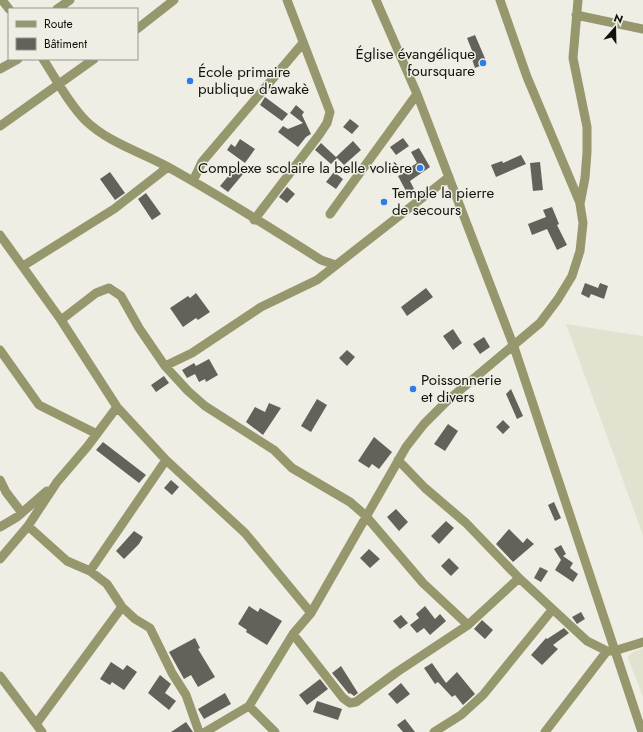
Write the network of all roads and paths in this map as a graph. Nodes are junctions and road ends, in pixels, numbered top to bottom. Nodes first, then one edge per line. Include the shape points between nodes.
1 (2, 0) edge
2 (70, 0) edge
3 (174, 0) edge
4 (287, 0) edge
5 (376, 0) edge
6 (500, 0) edge
7 (578, 0) edge
8 (8, 8) edge
9 (58, 8) edge
10 (576, 15) junction
11 (138, 28) edge
12 (643, 29) edge
13 (303, 43) junction
14 (16, 60) edge
15 (44, 60) edge
16 (93, 60) edge
17 (0, 69) edge
18 (59, 84) junction
19 (417, 94) junction
20 (0, 114) edge
21 (3, 124) edge
22 (168, 167) junction
23 (449, 178) junction
24 (193, 181) junction
25 (580, 204) junction
26 (330, 214) dead end
27 (254, 220) junction
28 (0, 236) edge
29 (336, 265) junction
30 (23, 266) junction
31 (61, 320) junction
32 (514, 347) junction
33 (0, 350) edge
34 (165, 366) junction
35 (117, 407) junction
36 (97, 434) junction
37 (166, 460) junction
38 (398, 460) junction
39 (0, 480) edge
40 (57, 482) junction
41 (22, 513) junction
42 (366, 515) junction
43 (28, 526) junction
44 (0, 527) edge
45 (0, 559) edge
46 (90, 571) junction
47 (519, 578) junction
48 (122, 607) junction
49 (552, 610) junction
50 (311, 613) junction
51 (468, 625) junction
52 (293, 634) junction
53 (643, 642) edge
54 (610, 651) junction
55 (0, 676) edge
56 (249, 706) junction
57 (36, 724) junction
58 (42, 732) edge
59 (199, 732) edge
60 (205, 732) edge
61 (275, 732) edge
62 (434, 732) edge
63 (545, 732) edge
64 (642, 732) edge

1 - 8 street
2 - 9 street
3 - 11 street
4 - 13 street
5 - 19 street
6 - 25 street via 527,77
7 - 10 street
10 - 12 street
10 - 25 street via 573,58 587,127 588,152
13 - 24 street via 202,162
13 - 27 street via 330,112 327,123
14 - 17 street
15 - 18 street
16 - 18 street
18 - 21 street
18 - 22 street via 80,114 93,127 125,147
19 - 23 street
19 - 26 street
20 - 21 street
22 - 24 street
22 - 30 street via 114,209
23 - 29 street
23 - 32 street
24 - 27 street
25 - 32 street via 583,223 580,251 572,276 540,323
27 - 29 street via 321,260
28 - 30 street
29 - 34 street via 317,280 261,307 192,353
30 - 31 street
31 - 34 street via 96,293 108,288 113,290 121,296
31 - 35 street
32 - 38 street via 447,401 424,424
32 - 54 street
33 - 36 street via 39,405
34 - 42 street via 205,406 274,450 292,468 336,493
35 - 36 street
35 - 37 street
36 - 40 street
37 - 46 street
37 - 50 street via 245,533
38 - 42 street
38 - 47 street via 425,488 466,523
39 - 41 street
40 - 41 street
40 - 43 street
41 - 44 street
42 - 50 street
42 - 51 street via 424,583
43 - 45 street
43 - 46 street via 67,561
46 - 48 street via 107,584
47 - 49 street
47 - 51 street
48 - 57 street
48 - 59 street via 150,628 186,695
49 - 54 street via 596,648
49 - 62 street via 483,695 461,715
50 - 52 street
51 - 52 street via 361,699 350,703
52 - 56 street
53 - 54 street
54 - 63 street
54 - 64 street
55 - 57 street
56 - 60 street
56 - 61 street
57 - 58 street

